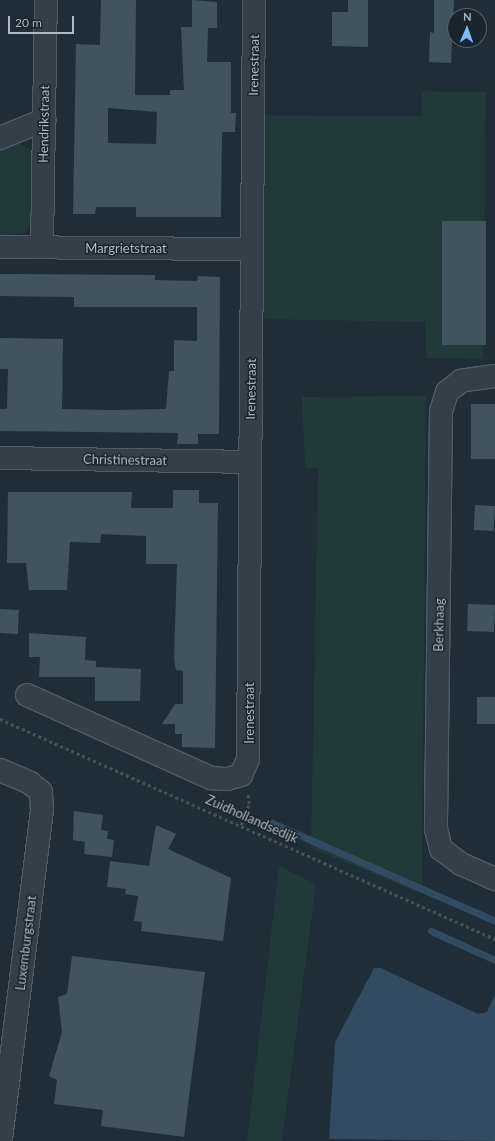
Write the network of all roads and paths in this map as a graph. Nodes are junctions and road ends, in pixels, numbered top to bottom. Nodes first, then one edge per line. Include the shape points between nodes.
1 (46, 0) edge
2 (254, 0) edge
3 (44, 120) junction
4 (0, 138) edge
5 (0, 247) edge
6 (42, 247) junction
7 (252, 249) junction
8 (495, 376) edge
9 (0, 458) edge
10 (250, 462) junction
11 (27, 695) dead end
12 (0, 718) edge
13 (0, 770) edge
14 (241, 775) junction
15 (241, 825) junction
16 (495, 879) edge
17 (495, 939) edge
18 (1, 1141) edge

1 - 3 street, Hendrikstraat
2 - 7 street, Irenestraat
3 - 4 street
3 - 6 street, Hendrikstraat
5 - 6 street, Margrietstraat
6 - 7 street, Margrietstraat
7 - 10 street, Irenestraat
8 - 16 street, Berkhaag via 461,381 447,392 441,412 436,829 441,849 461,864
9 - 10 street, Christinestraat
10 - 14 street, Irenestraat via 248,759
11 - 14 street via 211,778 227,779
12 - 15 path, Zuidhollandsedijk
13 - 18 street, Luxemburgstraat via 30,783 41,792 42,810
14 - 15 path via 249,804
15 - 17 path, Zuidhollandsedijk

